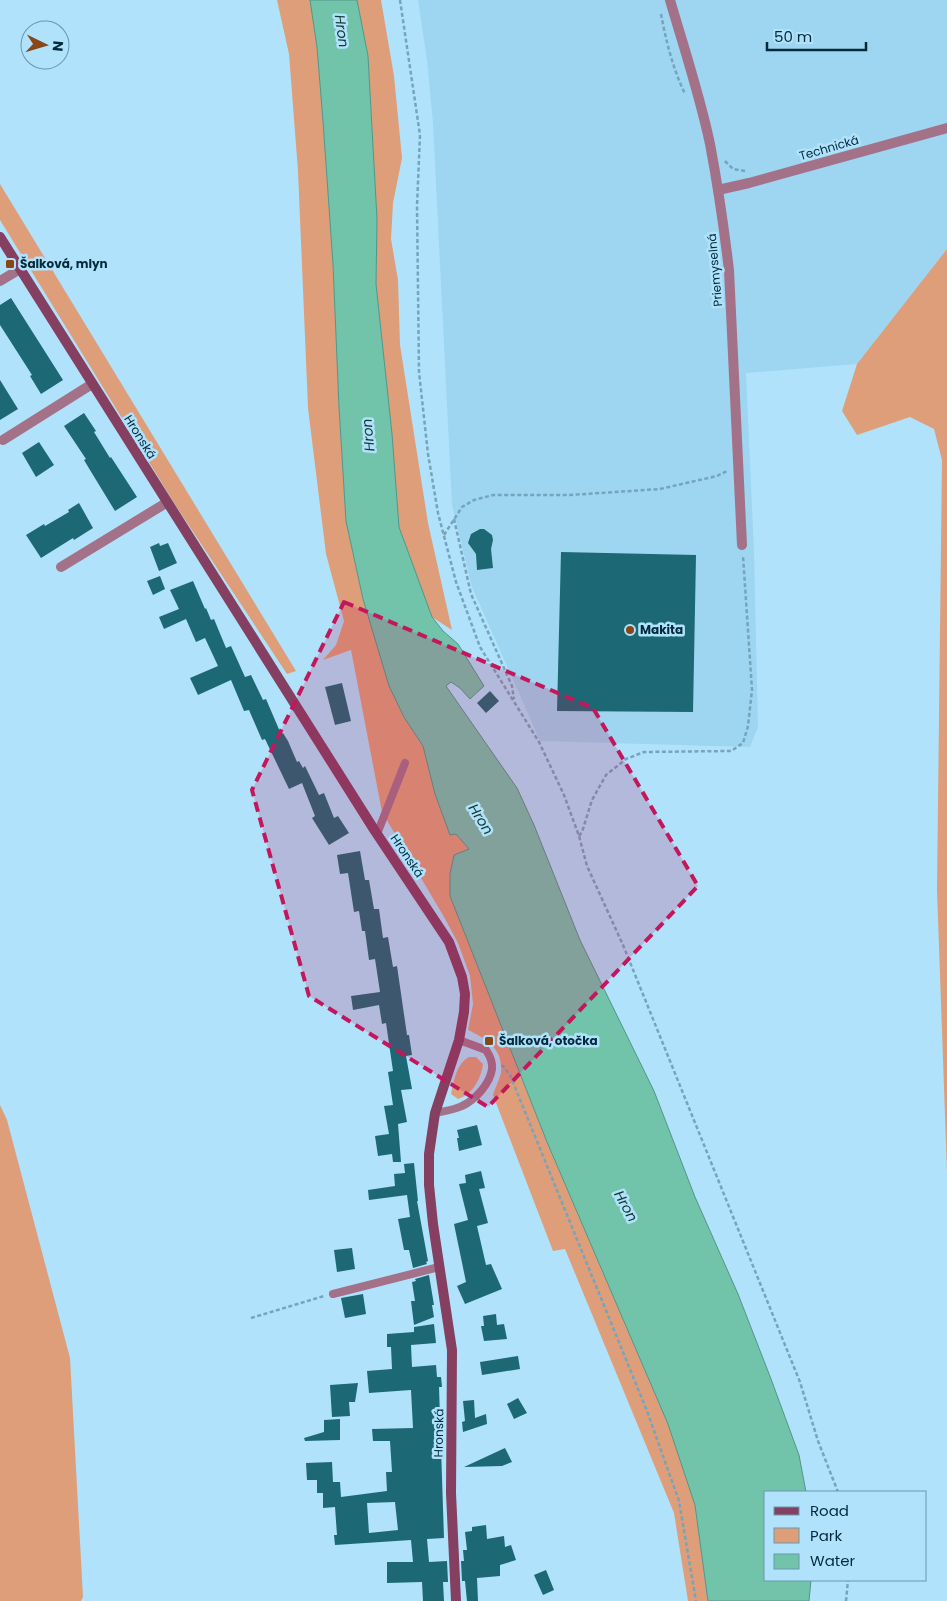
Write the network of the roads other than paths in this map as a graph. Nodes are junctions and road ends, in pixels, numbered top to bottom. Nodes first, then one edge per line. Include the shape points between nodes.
1 (670, 0) edge
2 (947, 128) edge
3 (718, 190) junction
4 (0, 237) edge
5 (20, 270) junction
6 (0, 281) edge
7 (92, 384) junction
8 (3, 440) dead end
9 (166, 503) junction
10 (742, 544) road end
11 (61, 567) dead end
12 (405, 763) dead end
13 (377, 834) junction
14 (459, 1040) junction
15 (435, 1112) junction
16 (439, 1267) junction
17 (333, 1294) road end
18 (456, 1601) edge

1 - 3 street, Priemyselná via 702,110
2 - 3 street, Technická
3 - 10 street, Priemyselná via 728,270
4 - 5 street, Hronská
5 - 6 street
5 - 7 street, Hronská
7 - 8 street
7 - 9 street, Hronská
9 - 11 street
9 - 13 street, Hronská
12 - 13 lane
13 - 14 street, Hronská via 438,924 457,960 465,994
14 - 15 street, Hronská
14 - 15 lane via 486,1050 491,1059 490,1078 463,1106
15 - 16 street, Hronská via 429,1154 429,1185
16 - 17 lane
16 - 18 street, Hronská via 452,1350 451,1493

